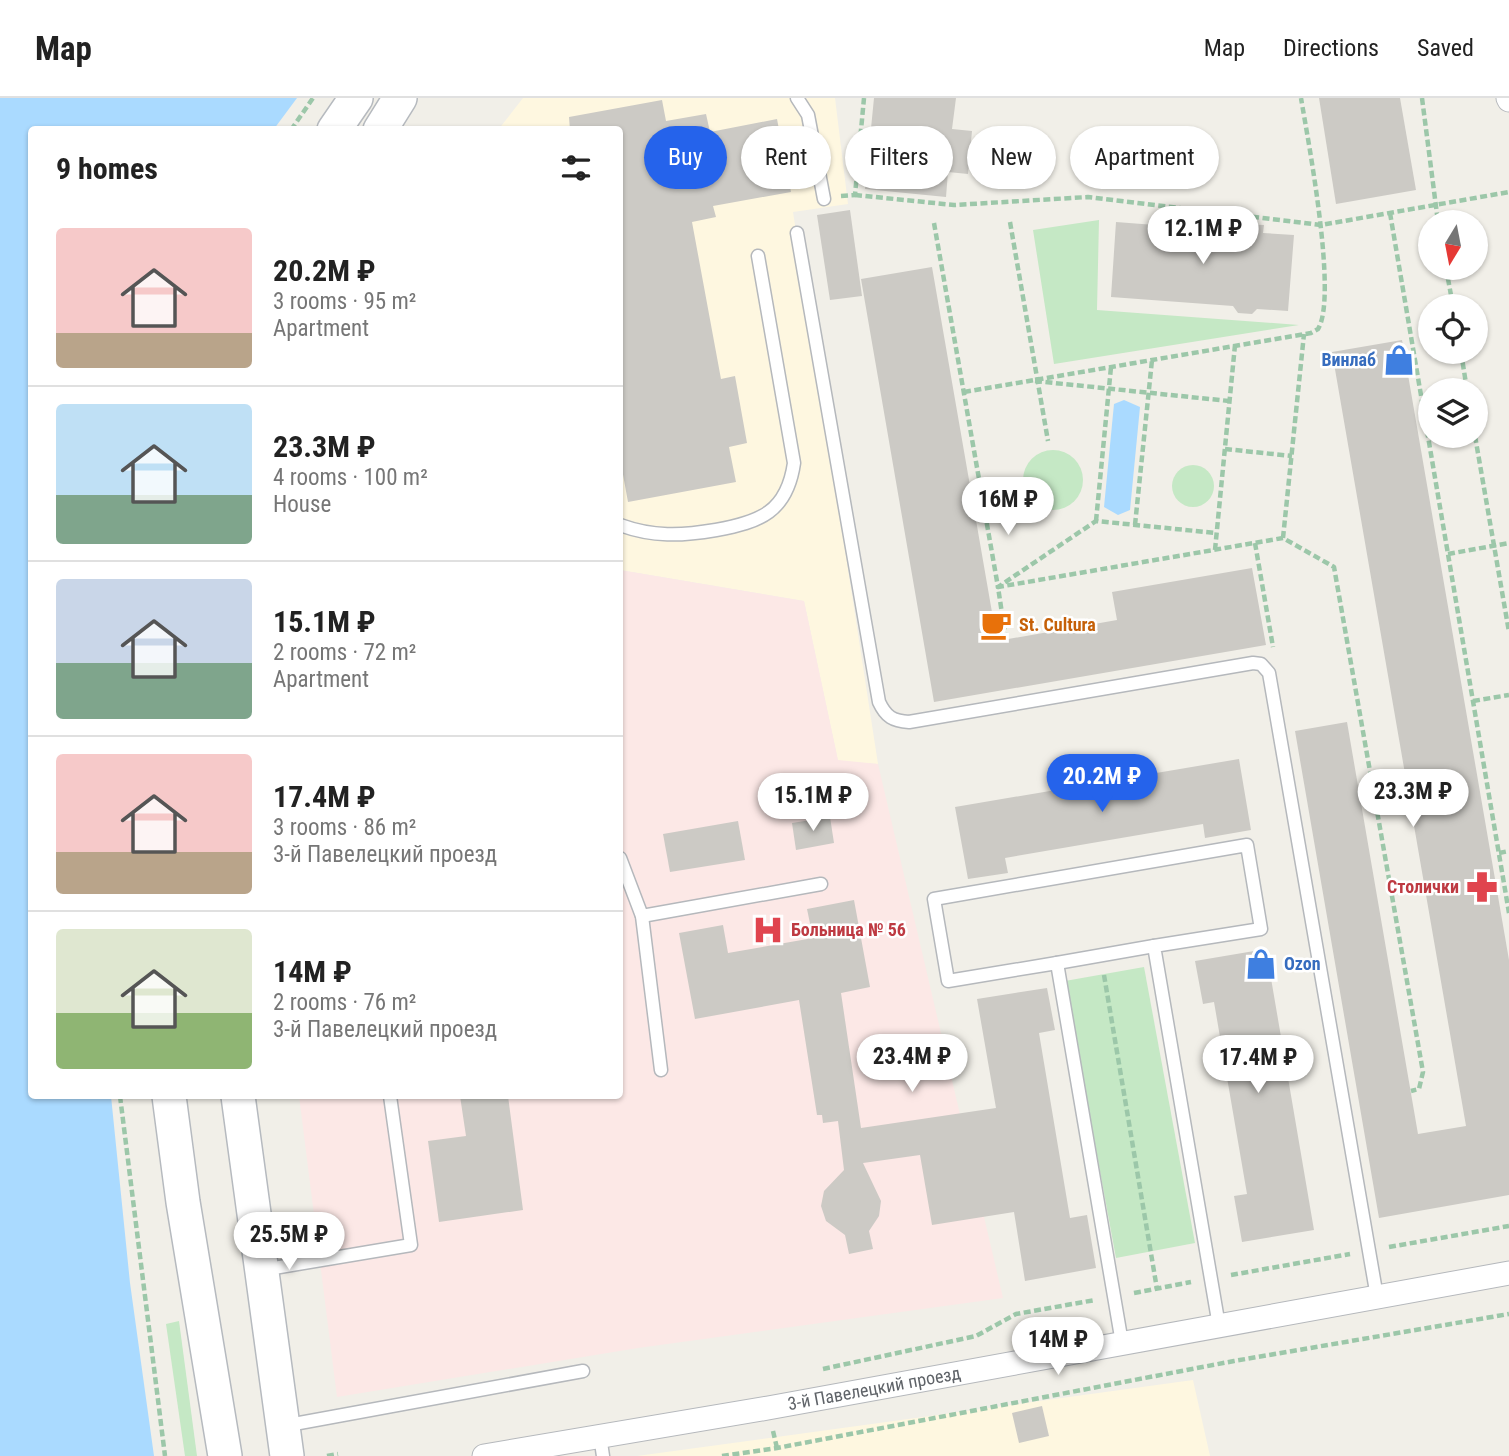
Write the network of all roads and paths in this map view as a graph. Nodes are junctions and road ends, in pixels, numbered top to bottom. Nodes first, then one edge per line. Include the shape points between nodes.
1 (313, 98) edge
2 (356, 98) edge
3 (400, 98) edge
4 (797, 98) edge
5 (864, 98) edge
6 (1301, 98) edge
7 (1422, 98) edge
8 (294, 126) edge
9 (337, 126) edge
10 (382, 126) edge
11 (1509, 192) edge
12 (855, 195) junction
13 (824, 199) joint
14 (1435, 205) junction
15 (1436, 210) edge
16 (1390, 212) junction
17 (1010, 222) dead end
18 (934, 223) dead end
19 (1321, 225) junction
20 (797, 233) dead end
21 (758, 256) dead end
22 (1304, 334) junction
23 (1235, 345) junction
24 (1152, 360) junction
25 (1111, 367) junction
26 (1038, 380) junction
27 (1109, 389) junction
28 (964, 392) junction
29 (1149, 393) junction
30 (1230, 401) junction
31 (1048, 441) dead end
32 (1477, 448) edge
33 (1225, 449) junction
34 (1292, 456) junction
35 (1096, 521) junction
36 (1136, 525) junction
37 (623, 526) edge
38 (1216, 533) junction
39 (1283, 538) dead end
40 (1255, 543) dead end
41 (1509, 544) edge
42 (1494, 546) junction
43 (1214, 550) dead end
44 (1448, 554) junction
45 (1509, 632) edge
46 (1273, 644) dead end
47 (1509, 695) edge
48 (1473, 701) junction
49 (1509, 851) edge
50 (1499, 853) junction
51 (623, 866) edge
52 (821, 884) dead end
53 (1509, 913) edge
54 (642, 916) junction
55 (1154, 946) junction
56 (1100, 956) junction
57 (1057, 962) junction
58 (661, 1070) dead end
59 (120, 1099) edge
60 (169, 1099) edge
61 (238, 1099) edge
62 (390, 1099) edge
63 (261, 1270) junction
64 (1509, 1273) edge
65 (1157, 1289) dead end
66 (1377, 1297) junction
67 (1509, 1314) edge
68 (1219, 1326) junction
69 (1122, 1343) junction
70 (583, 1371) dead end
71 (285, 1441) edge
72 (602, 1446) edge
73 (338, 1454) dead end
74 (491, 1455) edge
75 (165, 1456) edge
76 (225, 1456) edge
77 (327, 1456) edge
78 (722, 1456) edge

1 - 8 path
2 - 9 main road
3 - 10 main road
4 - 13 lane via 808,115
5 - 12 path
6 - 19 path
7 - 14 path
11 - 14 path
12 - 13 path
12 - 19 path via 954,205 1087,197
14 - 15 path
14 - 16 path
16 - 19 path
16 - 44 path
17 - 26 path
18 - 28 path
19 - 22 path via 1323,321 1318,329
20 - 66 lane via 884,713 909,722 1253,663 1269,673
21 - 37 lane via 794,463 785,494 768,514 745,525 670,536
22 - 23 path
22 - 34 path
23 - 24 path
23 - 30 path
24 - 25 path
24 - 29 path
25 - 26 path
25 - 27 path
26 - 27 path
26 - 28 path
26 - 31 path
27 - 29 path
27 - 35 path
28 - 35 path via 998,587
29 - 30 path
29 - 36 path
30 - 33 path
32 - 42 path
33 - 34 path
33 - 38 path
34 - 39 path
35 - 36 path
36 - 38 path
38 - 43 path
40 - 46 path
41 - 42 path
42 - 44 path
42 - 45 path
44 - 48 path
47 - 48 path
48 - 50 path
49 - 50 path
50 - 53 path
51 - 54 lane
52 - 54 lane
54 - 58 lane
55 - 56 lane
55 - 57 lane via 1261,929 1247,845 934,898 948,981
55 - 68 lane
56 - 57 lane
56 - 65 path
57 - 69 lane
59 - 75 path
60 - 76 main road
61 - 63 main road
62 - 63 lane via 411,1245
63 - 71 main road
64 - 66 street, 3-й Павелецкий проезд
66 - 68 street, 3-й Павелецкий проезд
67 - 78 path
68 - 69 street, 3-й Павелецкий проезд
69 - 72 street, 3-й Павелецкий проезд
70 - 71 lane
72 - 74 street, 3-й Павелецкий проезд
73 - 77 path

